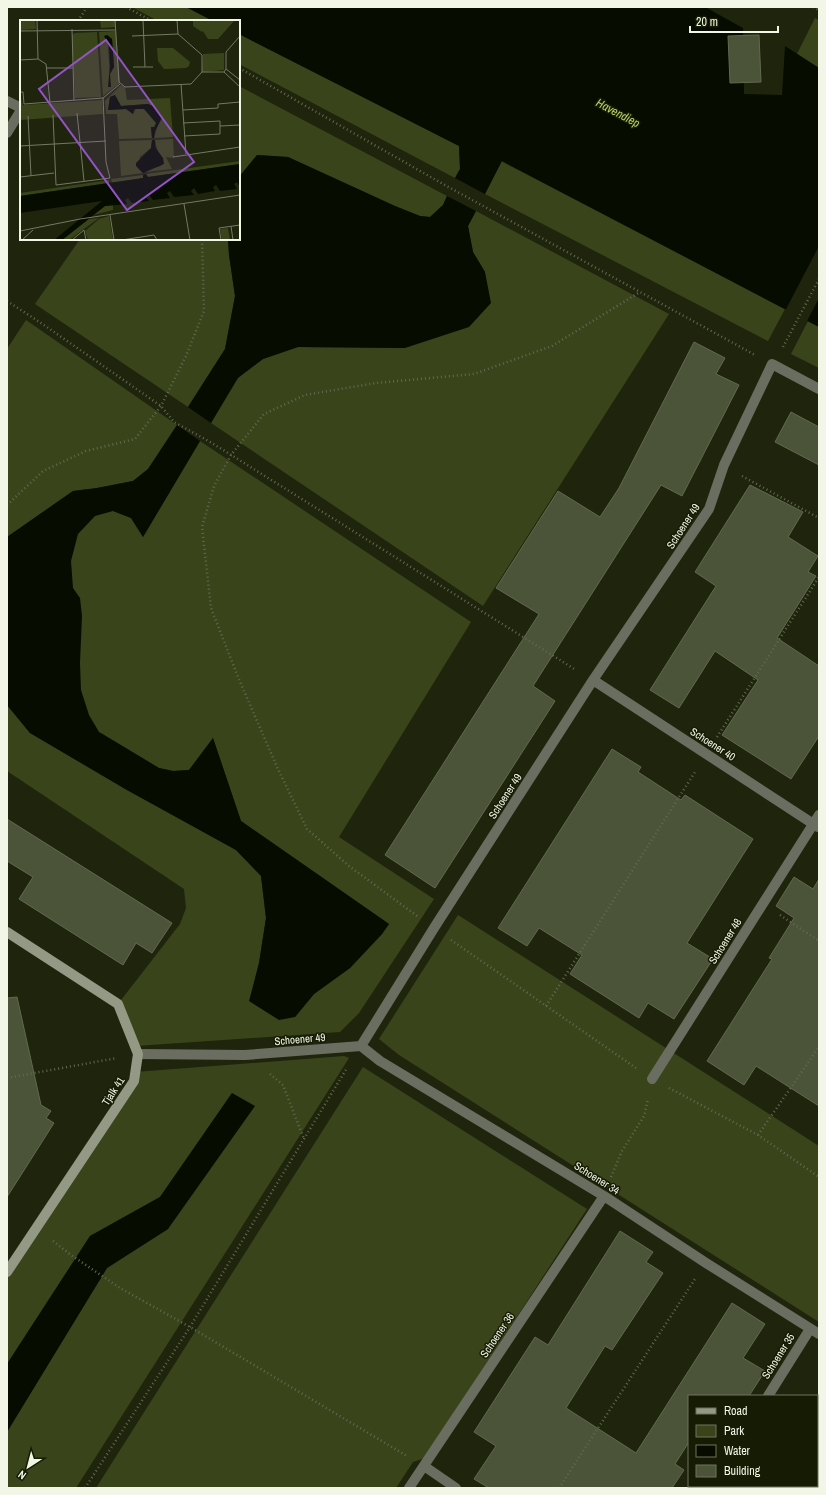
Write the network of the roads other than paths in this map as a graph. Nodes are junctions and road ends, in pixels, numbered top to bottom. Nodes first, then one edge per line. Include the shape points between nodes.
1 (7, 101) edge
2 (20, 108) edge
3 (20, 111) edge
4 (7, 133) edge
5 (819, 389) edge
6 (593, 680) junction
7 (817, 822) edge
8 (7, 932) edge
9 (361, 1046) junction
10 (138, 1054) junction
11 (652, 1079) road end
12 (604, 1196) junction
13 (7, 1272) edge
14 (810, 1328) junction
15 (819, 1334) edge
16 (769, 1395) edge
17 (424, 1466) junction
18 (409, 1488) edge
19 (456, 1488) edge

1 - 2 street
3 - 4 street
5 - 6 street, Schoener 49 via 772,364 724,465 709,509
6 - 7 street, Schoener 40
6 - 9 street, Schoener 49
7 - 11 street, Schoener 48
8 - 10 street via 118,1004
9 - 10 street, Schoener 49 via 245,1055
9 - 12 street, Schoener 34 via 380,1061
10 - 13 street, Tjalk 41 via 134,1081
12 - 14 street, Schoener 34
12 - 17 street, Schoener 36
14 - 15 street, Schoener 34
14 - 16 street, Schoener 35
17 - 18 street, Schoener 36
17 - 19 street

